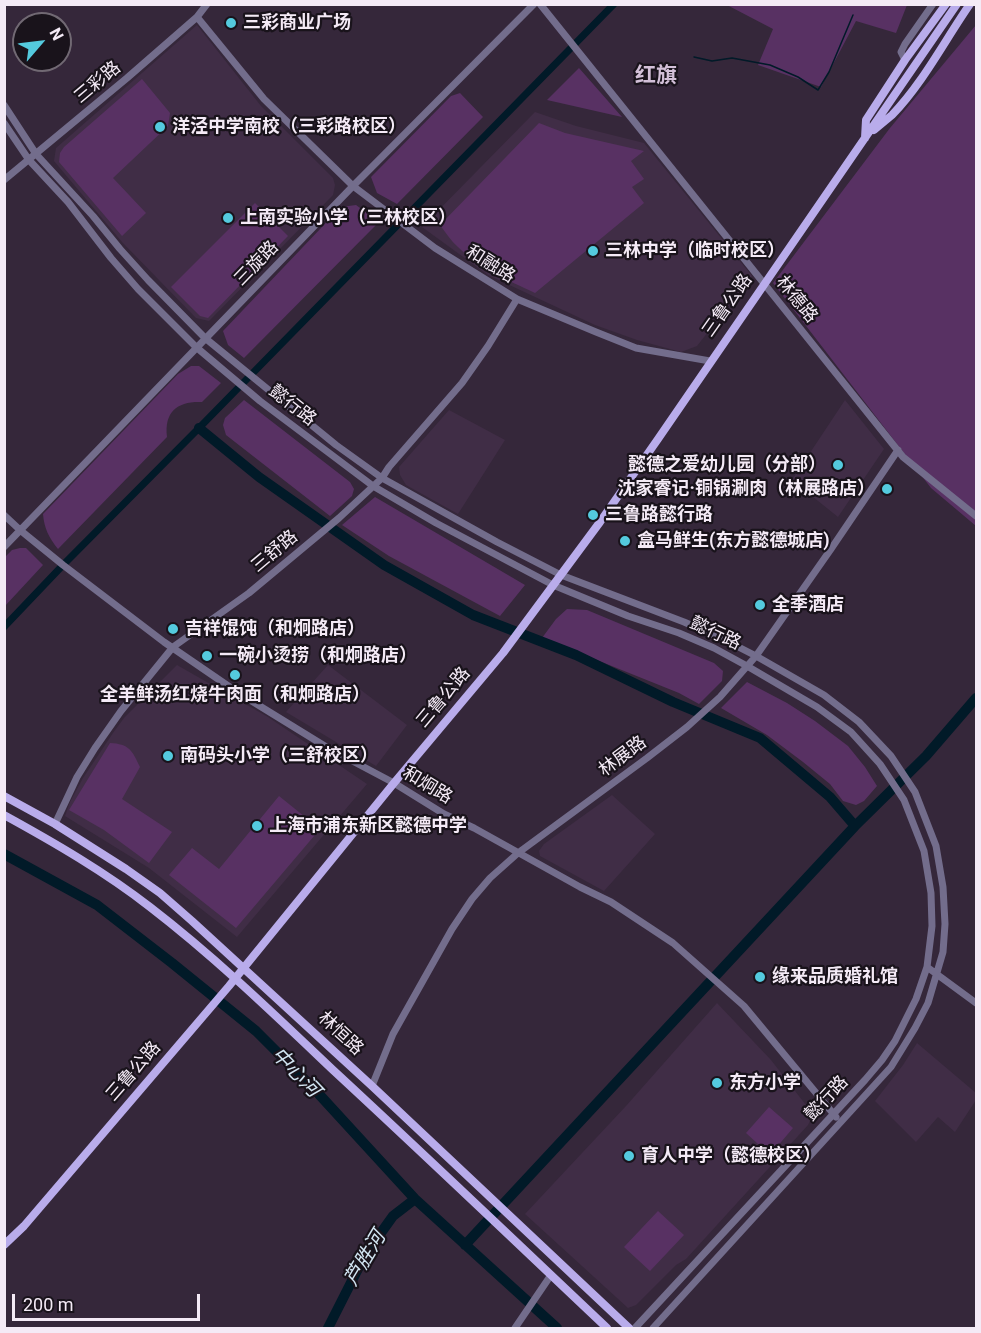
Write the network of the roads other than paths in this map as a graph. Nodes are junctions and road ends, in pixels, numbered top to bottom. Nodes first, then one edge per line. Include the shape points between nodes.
1 (207, 4) edge
2 (534, 4) edge
3 (540, 4) edge
4 (933, 4) edge
5 (945, 4) edge
6 (957, 4) edge
7 (970, 4) edge
8 (197, 17) junction
9 (905, 60) junction
10 (4, 105) edge
11 (4, 123) edge
12 (865, 138) junction
13 (36, 154) junction
14 (29, 159) junction
15 (4, 180) edge
16 (352, 186) junction
17 (764, 284) junction
18 (517, 299) junction
19 (205, 338) junction
20 (196, 348) junction
21 (710, 361) junction
22 (898, 450) junction
23 (382, 478) junction
24 (373, 486) junction
25 (4, 515) edge
26 (976, 516) edge
27 (20, 530) junction
28 (4, 547) edge
29 (561, 575) junction
30 (553, 585) junction
31 (173, 647) junction
32 (756, 656) junction
33 (747, 666) junction
34 (394, 783) junction
35 (4, 796) edge
36 (4, 815) edge
37 (55, 824) junction
38 (518, 853) junction
39 (927, 967) junction
40 (244, 968) junction
41 (937, 974) junction
42 (232, 982) junction
43 (976, 1003) edge
44 (372, 1086) junction
45 (834, 1114) junction
46 (841, 1123) junction
47 (4, 1245) edge
48 (551, 1275) junction
49 (515, 1329) edge
50 (607, 1329) edge
51 (629, 1329) edge
52 (635, 1329) edge
53 (653, 1329) edge

1 - 8 street, 三彩路
2 - 16 street, 三旋路
3 - 17 street, 林德路
4 - 9 street via 905,44
5 - 9 main road, 三鲁公路
6 - 12 main road, 三鲁公路
7 - 12 main road, 三鲁公路 via 905,99
8 - 13 street, 三彩路
8 - 16 street, 和融路 via 264,99
9 - 12 main road, 三鲁公路 via 866,120
10 - 13 street, 懿行路
11 - 14 street, 懿行路
12 - 17 main road, 三鲁公路
13 - 14 street, 三彩路
13 - 19 street, 懿行路
14 - 15 street, 三彩路
14 - 20 street, 懿行路 via 138,289
16 - 18 street, 和融路 via 435,248
16 - 19 street, 三旋路
17 - 21 main road, 三鲁公路
17 - 22 street, 林德路
18 - 21 street, 和融路 via 636,348
18 - 23 street, 三舒路 via 462,383
19 - 20 street, 三旋路
19 - 23 street, 懿行路
20 - 24 street, 懿行路
20 - 27 street, 三旋路
21 - 29 main road, 三鲁公路
22 - 26 street, 林德路
22 - 32 street, 林展路
23 - 24 street, 三舒路
23 - 29 street, 懿行路
24 - 30 street, 懿行路
24 - 31 street, 三舒路 via 240,600
25 - 27 street, 和炯路
27 - 28 street, 三旋路
27 - 31 street, 和炯路
29 - 30 main road, 三鲁公路
29 - 32 street, 懿行路 via 684,622
30 - 33 street, 懿行路 via 679,633
30 - 34 main road, 三鲁公路 via 500,657
31 - 34 street, 和炯路 via 237,692
31 - 37 street, 三舒路 via 95,748
32 - 33 street, 林展路
32 - 41 street, 懿行路 via 824,695 859,722 891,756 915,792 936,846 943,887 945,924
33 - 38 street, 林展路 via 687,727
33 - 39 street, 懿行路 via 852,732 904,800 924,851 931,892
34 - 38 street, 和炯路
34 - 40 main road, 三鲁公路
35 - 37 main road, 林恒路
36 - 42 main road, 林恒路 via 117,883 158,913
37 - 40 main road, 林恒路 via 160,893
38 - 44 street, 林展路 via 490,878 452,929 393,1034
38 - 45 street, 和炯路 via 611,902 673,943 744,1006
39 - 41 street
39 - 45 street, 懿行路 via 895,1041
40 - 42 main road, 三鲁公路
40 - 44 main road, 林恒路
41 - 43 street
41 - 46 street, 懿行路 via 928,1003 897,1058
42 - 47 main road, 三鲁公路
42 - 48 main road, 林恒路
44 - 51 main road, 林恒路
45 - 46 street, 和炯路
45 - 52 street, 懿行路
46 - 53 street, 懿行路
48 - 49 street
48 - 50 main road, 林恒路

